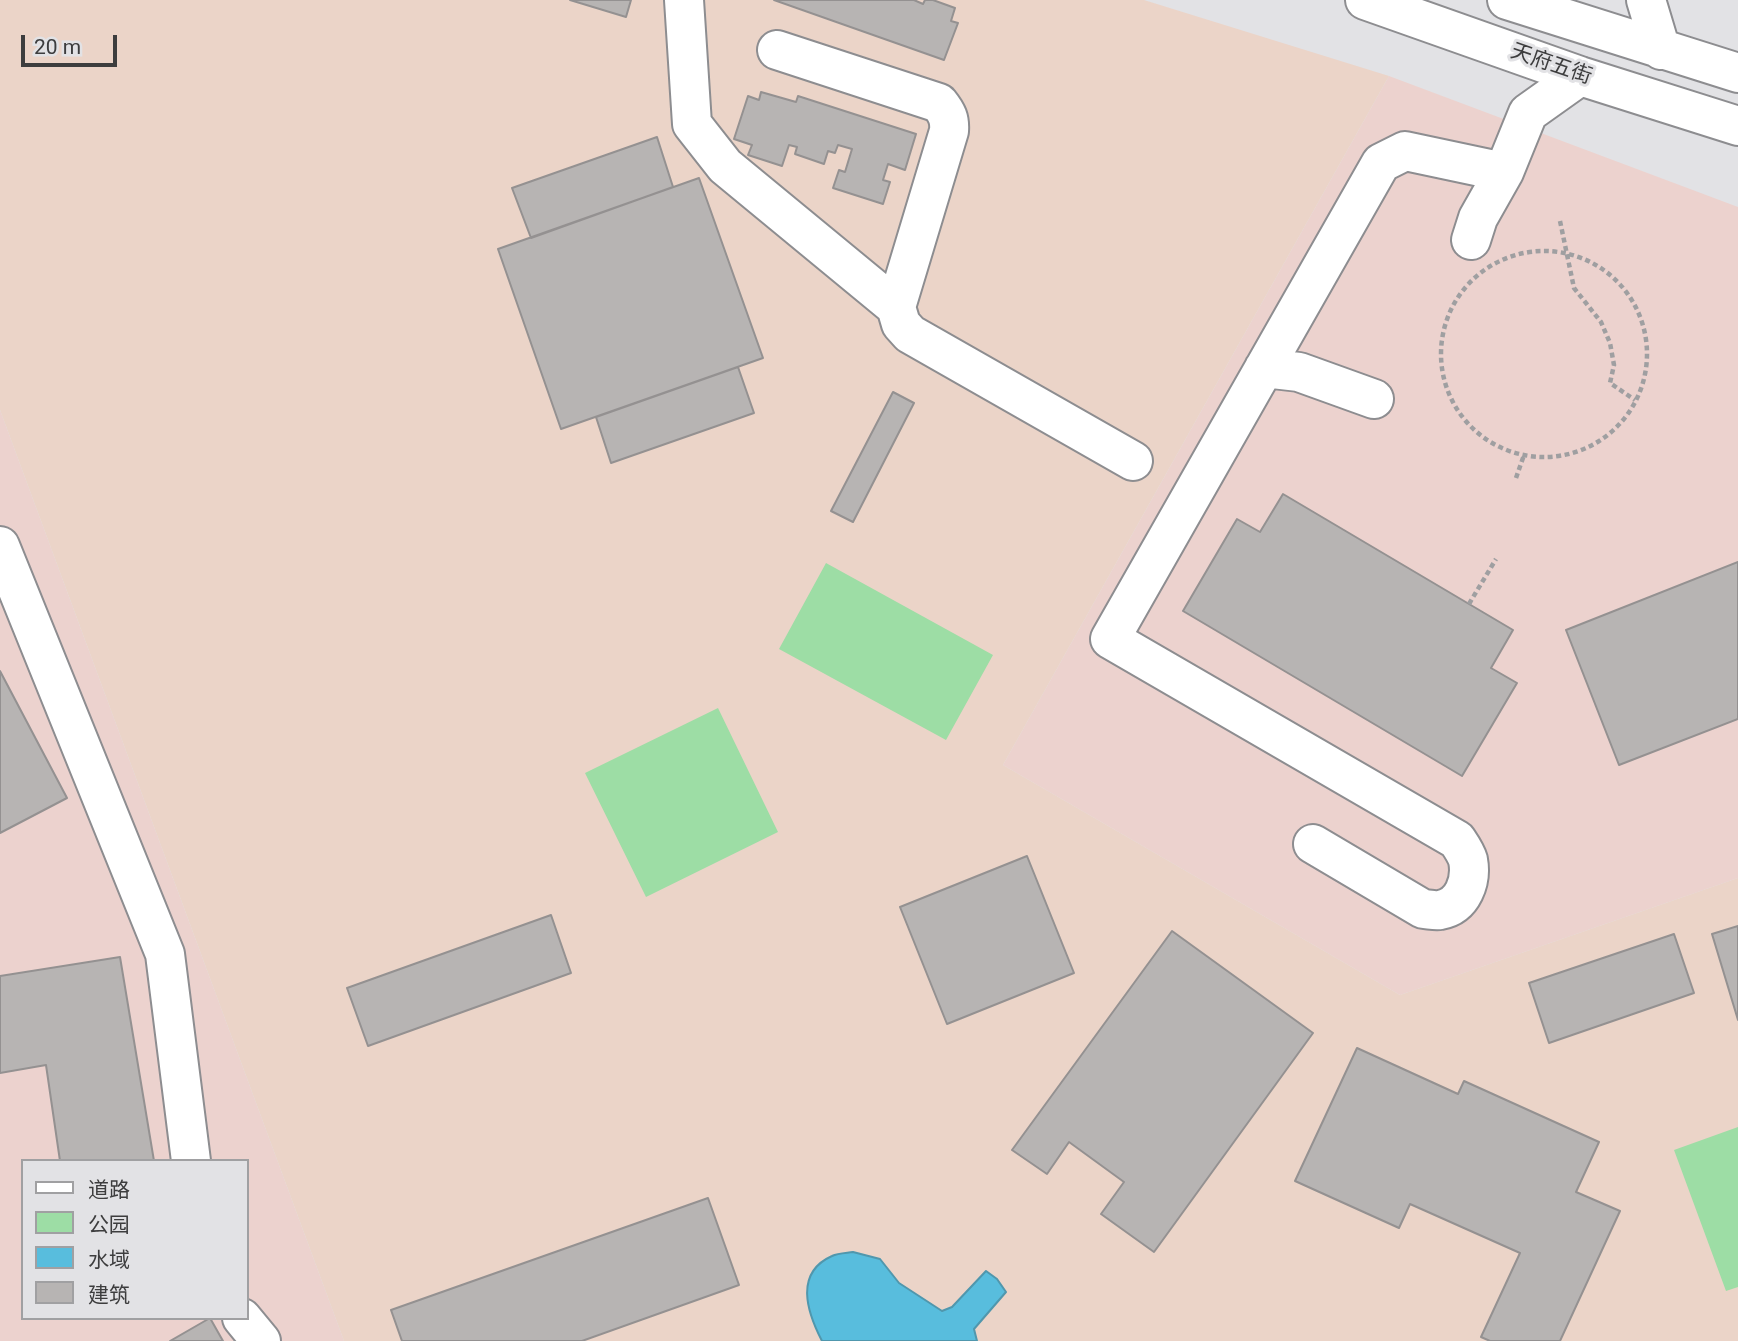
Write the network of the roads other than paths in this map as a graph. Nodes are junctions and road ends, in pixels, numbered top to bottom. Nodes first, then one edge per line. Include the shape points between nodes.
1 (684, 0) edge
2 (1365, 0) edge
3 (1507, 0) edge
4 (1646, 0) edge
5 (777, 50) dead end
6 (1661, 50) junction
7 (1738, 73) edge
8 (1580, 76) junction
9 (1738, 127) edge
10 (1504, 172) junction
11 (1471, 240) dead end
12 (896, 307) junction
13 (1264, 368) junction
14 (1374, 398) dead end
15 (1133, 461) dead end
16 (0, 546) edge
17 (1313, 844) dead end
18 (191, 1159) edge
19 (244, 1320) edge
20 (261, 1341) edge

1 - 12 street via 692,124 725,166
2 - 8 street, 天府五街
3 - 6 street
4 - 6 street
5 - 12 street via 939,103 946,112 949,131
6 - 7 street
8 - 9 street, 天府五街
8 - 10 street via 1528,113
10 - 11 street
10 - 13 street via 1405,151 1381,163
12 - 15 street via 910,334
13 - 14 street via 1300,372
13 - 17 street via 1110,639 1457,840 1467,857 1470,876 1456,904 1441,910 1423,909
16 - 18 street via 165,954
19 - 20 street

